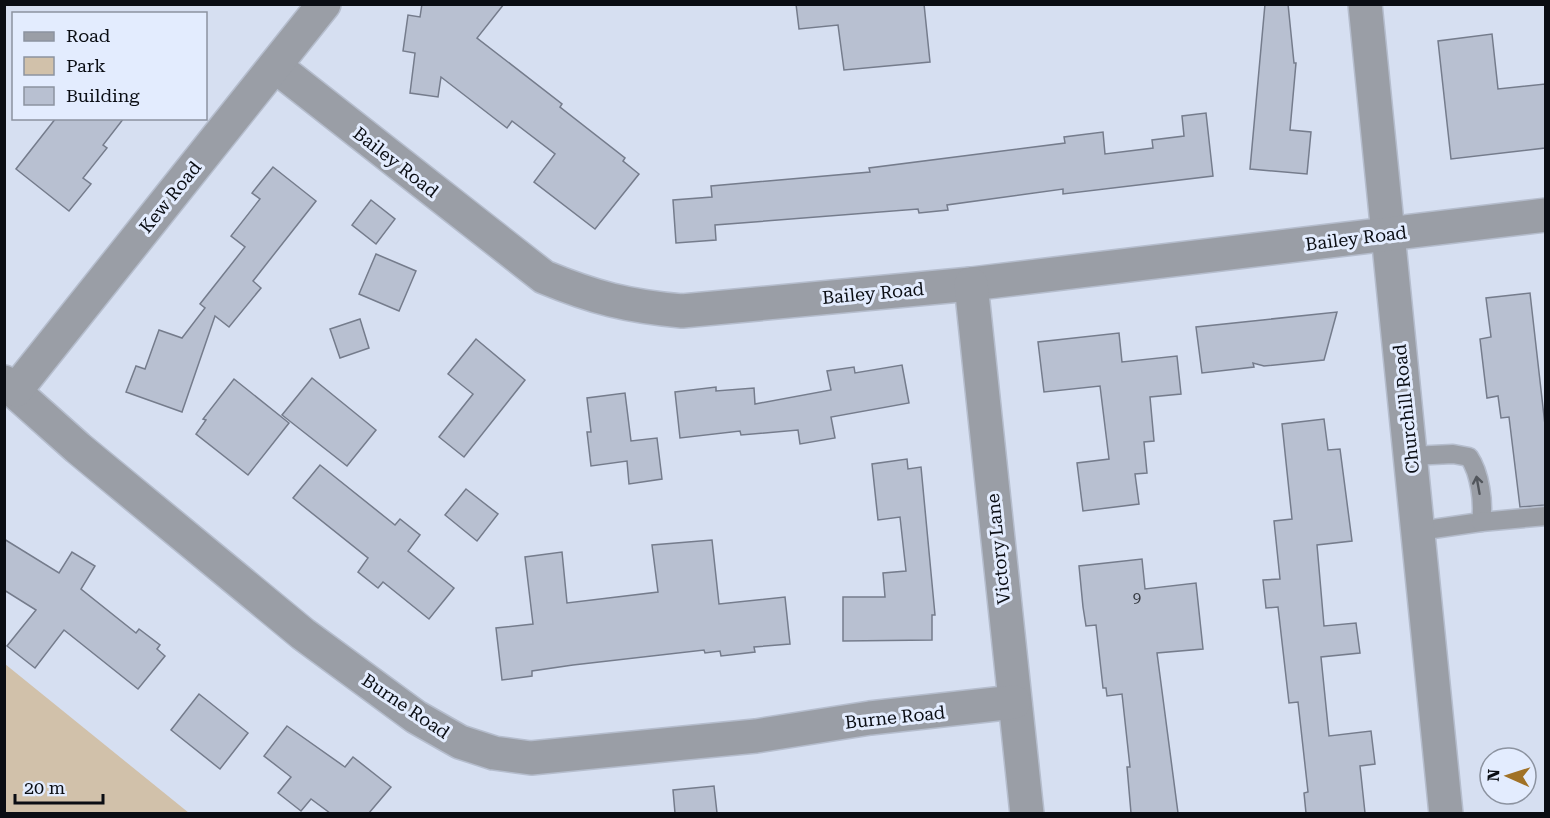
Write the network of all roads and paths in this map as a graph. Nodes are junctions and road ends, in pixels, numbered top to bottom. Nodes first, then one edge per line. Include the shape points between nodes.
1 (324, 4) edge
2 (1365, 4) edge
3 (275, 66) junction
4 (1545, 215) edge
5 (1388, 234) junction
6 (971, 284) junction
7 (10, 386) edge
8 (1411, 456) junction
9 (1545, 516) edge
10 (1481, 522) junction
11 (1419, 531) junction
12 (1014, 702) junction
13 (1027, 813) edge
14 (1446, 813) edge

1 - 3 street, Kew Road
2 - 5 street, Churchill Road
3 - 6 street, Bailey Road via 544,277 593,296 635,306 682,310
3 - 7 street, Kew Road
4 - 5 street, Bailey Road
5 - 6 street, Bailey Road
5 - 8 street, Churchill Road
6 - 12 street, Victory Lane
7 - 12 street, Burne Road via 78,448 303,634 416,717 460,742 494,753 531,758 756,736
10 -> 8 lane via 1475,466 1469,457
8 - 11 street, Churchill Road
9 - 10 lane
10 - 11 lane
11 - 14 street, Churchill Road
12 - 13 street, Victory Lane

